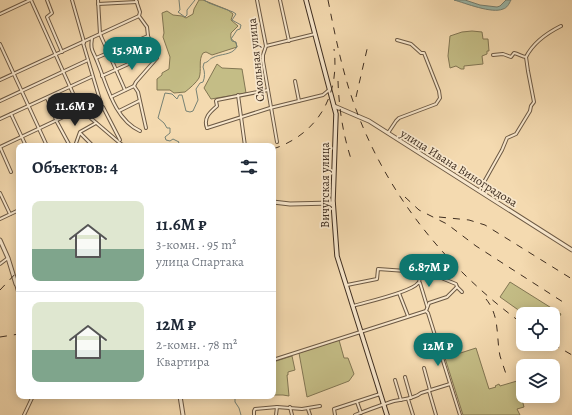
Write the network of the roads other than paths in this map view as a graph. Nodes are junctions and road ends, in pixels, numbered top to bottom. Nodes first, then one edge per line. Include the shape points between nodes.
1 (31, 0) edge
2 (47, 0) edge
3 (72, 0) edge
4 (98, 0) edge
5 (257, 0) edge
6 (280, 0) edge
7 (306, 0) edge
8 (137, 1) edge
9 (98, 4) junction
10 (0, 14) edge
11 (140, 16) junction
12 (561, 26) dead end
13 (100, 34) junction
14 (315, 34) junction
15 (148, 36) junction
16 (92, 38) junction
17 (90, 40) dead end
18 (397, 40) dead end
19 (289, 41) junction
20 (84, 42) junction
21 (0, 44) edge
22 (266, 46) junction
23 (1, 49) edge
24 (62, 52) junction
25 (155, 52) junction
26 (109, 53) junction
27 (56, 55) junction
28 (493, 55) dead end
29 (526, 57) junction
30 (96, 58) junction
31 (88, 60) junction
32 (116, 70) junction
33 (64, 72) junction
34 (14, 75) junction
35 (102, 76) junction
36 (91, 77) dead end
37 (0, 80) edge
38 (295, 81) dead end
39 (134, 86) junction
40 (70, 87) junction
41 (330, 89) junction
42 (125, 90) junction
43 (268, 90) junction
44 (22, 91) junction
45 (238, 96) junction
46 (111, 97) junction
47 (47, 98) junction
48 (0, 101) edge
49 (97, 101) dead end
50 (139, 101) junction
51 (299, 101) junction
52 (29, 106) junction
53 (334, 106) junction
54 (270, 108) junction
55 (80, 109) junction
56 (119, 112) junction
57 (11, 114) junction
58 (241, 117) junction
59 (0, 119) edge
60 (56, 120) junction
61 (96, 123) junction
62 (39, 128) junction
63 (146, 128) dead end
64 (140, 131) dead end
65 (80, 133) junction
66 (387, 133) junction
67 (22, 136) junction
68 (120, 140) dead end
69 (277, 142) dead end
70 (25, 143) edge
71 (46, 143) edge
72 (68, 143) edge
73 (76, 143) edge
74 (89, 143) edge
75 (119, 143) edge
76 (245, 143) edge
77 (0, 147) edge
78 (11, 172) dead end
79 (479, 191) junction
80 (0, 193) edge
81 (276, 202) edge
82 (332, 203) junction
83 (16, 211) edge
84 (10, 214) junction
85 (0, 219) edge
86 (0, 240) edge
87 (572, 250) edge
88 (8, 258) junction
89 (0, 264) edge
90 (406, 271) dead end
91 (428, 277) junction
92 (439, 277) junction
93 (16, 282) edge
94 (419, 283) junction
95 (346, 285) junction
96 (457, 287) junction
97 (399, 292) junction
98 (462, 292) dead end
99 (352, 306) junction
100 (427, 306) dead end
101 (426, 311) junction
102 (408, 316) junction
103 (360, 332) junction
104 (276, 359) edge
105 (424, 368) dead end
106 (405, 377) dead end
107 (395, 380) dead end
108 (450, 384) junction
109 (429, 390) junction
110 (380, 394) junction
111 (411, 398) junction
112 (32, 399) edge
113 (180, 399) edge
114 (408, 399) junction
115 (401, 400) junction
116 (357, 402) junction
117 (383, 405) junction
118 (277, 406) junction
119 (320, 406) dead end
120 (290, 407) junction
121 (308, 409) junction
122 (361, 413) junction
123 (254, 414) edge
124 (24, 415) edge
125 (182, 415) edge
126 (276, 415) edge
127 (292, 415) edge
128 (310, 415) edge
129 (336, 415) edge
130 (355, 415) edge
131 (387, 415) edge
132 (413, 415) edge
133 (436, 415) edge
134 (460, 415) edge

1 - 10 street
1 - 27 street
2 - 24 street via 52,13 47,17
3 - 20 street
4 - 9 street
5 - 22 street, Смольная улица
6 - 19 street
7 - 14 main road, Вичугская улица
8 - 9 street
8 - 11 street
9 - 13 street
11 - 13 street
11 - 15 street via 147,28
12 - 29 street via 535,44
13 - 16 street
13 - 26 street
14 - 19 street
14 - 41 main road, Вичугская улица
15 - 25 street
15 - 26 street
16 - 20 street
16 - 30 street via 91,48
17 - 31 street via 83,43
18 - 66 street via 411,44 424,53 440,98 436,104 399,118
19 - 22 street
20 - 24 street
21 - 23 street
22 - 43 street, Смольная улица via 263,57
23 - 34 street
24 - 27 street
25 - 32 street
25 - 39 street via 157,59
26 - 30 street
26 - 32 street
27 - 33 street
27 - 34 street
28 - 29 street via 503,54 511,57 514,53
29 - 79 street via 534,102 516,134 507,138
30 - 35 street
31 - 33 street
31 - 68 street via 100,100 99,107 103,107
32 - 35 street
32 - 42 street
33 - 40 street
33 - 44 street
34 - 37 street
34 - 44 street
35 - 46 street
36 - 40 street
38 - 51 street
39 - 42 street
39 - 50 street
40 - 47 street
40 - 55 street
41 - 51 street via 324,95
41 - 53 main road, Вичугская улица
42 - 46 street
43 - 45 street
43 - 54 street, Смольная улица
44 - 48 street
44 - 52 street
45 - 58 street
45 - 58 street via 216,100 217,106 206,119 207,128
46 - 56 street
47 - 52 street
47 - 60 street
49 - 55 street
50 - 56 street
50 - 63 street
51 - 54 street
52 - 57 street
52 - 62 street
53 - 66 street, улица Ивана Виноградова via 369,121
53 - 82 main road, Вичугская улица via 336,120
54 - 58 street
54 - 69 street, Смольная улица
55 - 60 street
55 - 61 street
56 - 64 street
57 - 59 street
57 - 67 street
58 - 76 street
60 - 62 street
60 - 72 street
61 - 65 street
61 - 75 street
62 - 67 street
62 - 71 street
65 - 73 street
65 - 74 street
66 - 79 street, улица Ивана Виноградова
67 - 70 street
67 - 77 street
77 - 78 street
79 - 87 street, улица Ивана Виноградова
80 - 84 street
81 - 82 street
82 - 95 main road, Вичугская улица via 337,256
83 - 84 street
84 - 85 street
86 - 88 street
88 - 89 street
88 - 93 street
90 - 95 street via 378,269 377,279
91 - 92 street
91 - 92 street via 434,266
91 - 94 street via 420,276
92 - 96 street via 456,284
94 - 97 street
94 - 100 street
95 - 99 main road, Вичугская улица
96 - 98 street
96 - 101 street via 446,297 429,303
97 - 99 street
97 - 102 street
99 - 103 main road, Вичугская улица
101 - 102 street
101 - 108 street
102 - 103 street
103 - 104 street
103 - 110 main road, Вичугская улица
105 - 109 street
106 - 111 street
107 - 115 street
108 - 109 street
108 - 134 street
109 - 111 street
109 - 133 street
110 - 116 street
110 - 117 main road, Вичугская улица
111 - 114 street
112 - 124 street
113 - 125 street
114 - 115 street
114 - 132 street
115 - 117 street
116 - 122 street
116 - 129 street via 334,409
117 - 122 street
117 - 131 main road, Вичугская улица
118 - 120 street
118 - 123 street via 255,410
118 - 126 street
119 - 121 street
120 - 121 street
120 - 127 street
121 - 128 street
122 - 130 street

